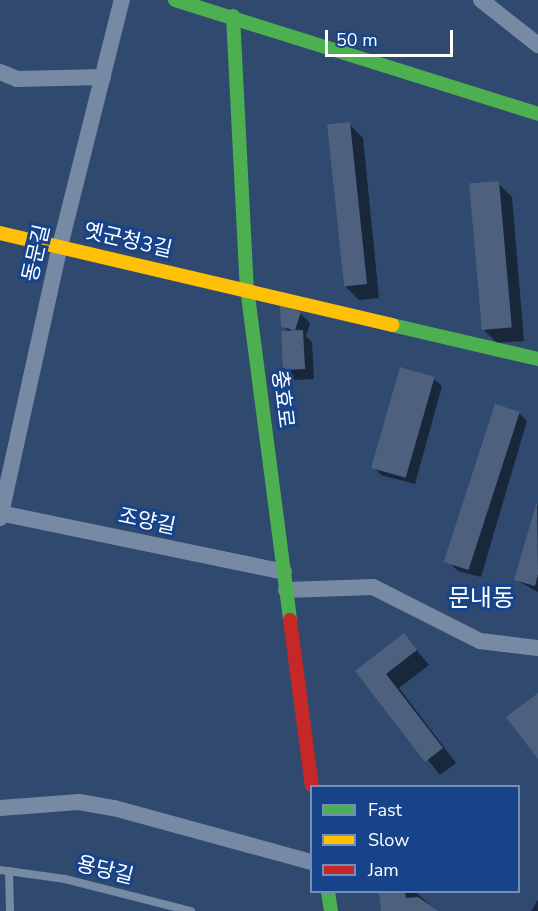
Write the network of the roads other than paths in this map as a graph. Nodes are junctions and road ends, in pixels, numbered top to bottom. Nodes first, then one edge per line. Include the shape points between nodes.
1 (122, 0) edge
2 (175, 0) edge
3 (482, 0) edge
4 (231, 8) edge
5 (538, 45) edge
6 (0, 72) edge
7 (103, 77) junction
8 (538, 114) edge
9 (0, 233) edge
10 (60, 246) junction
11 (247, 288) junction
12 (538, 359) edge
13 (0, 515) edge
14 (284, 572) junction
15 (286, 590) junction
16 (538, 648) edge
17 (312, 785) edge
18 (0, 808) edge
19 (310, 861) edge
20 (4, 871) edge
21 (328, 893) edge
22 (10, 911) edge
23 (191, 911) edge
24 (331, 911) edge

1 - 7 street, 동문길
2 - 4 street
3 - 5 street
4 - 8 street
4 - 11 street, 충효로
6 - 7 street via 17,79
7 - 10 street, 동문길
9 - 10 street, 옛군청3길
10 - 11 street, 옛군청3길
10 - 13 street, 동문길
11 - 12 street, 옛군청3길
11 - 14 street, 충효로
13 - 14 street, 조양길
14 - 15 street, 충효로
15 - 16 street via 373,586 480,641
15 - 17 street, 충효로
18 - 19 street via 79,802 114,808
20 - 22 lane, 용당길
20 - 23 lane, 용당길 via 65,879
21 - 24 street

